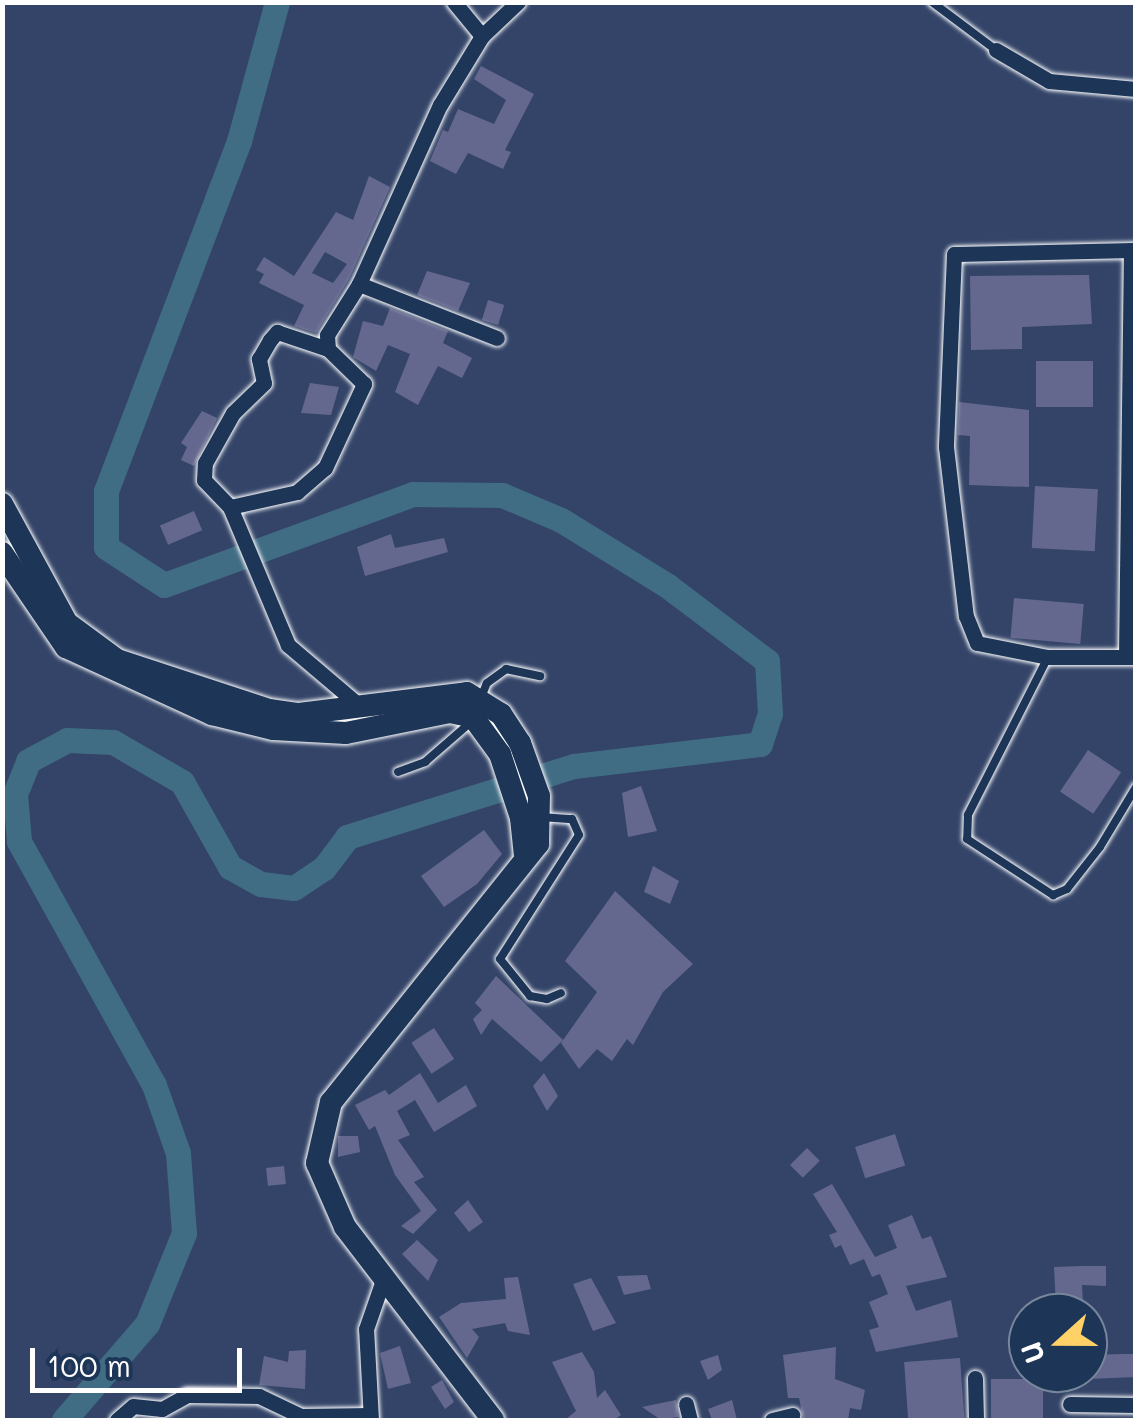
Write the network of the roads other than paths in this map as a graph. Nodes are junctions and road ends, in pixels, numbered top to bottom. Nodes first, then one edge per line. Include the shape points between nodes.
1 (454, 2) edge
2 (518, 2) edge
3 (932, 2) edge
4 (482, 36) junction
5 (996, 50) joint
6 (1136, 90) edge
7 (1133, 250) edge
8 (360, 284) junction
9 (497, 338) dead end
10 (328, 348) junction
11 (2, 504) edge
12 (230, 506) junction
13 (2, 552) edge
14 (1131, 656) edge
15 (1048, 658) junction
16 (540, 676) dead end
17 (361, 708) junction
18 (477, 708) junction
19 (398, 772) dead end
20 (1136, 787) edge
21 (532, 803) junction
22 (525, 855) junction
23 (562, 993) dead end
24 (383, 1280) junction
25 (975, 1378) dead end
26 (686, 1404) dead end
27 (1070, 1404) dead end
28 (1136, 1405) edge
29 (792, 1415) dead end
30 (371, 1418) edge
31 (117, 1420) edge
32 (493, 1420) edge
33 (690, 1420) edge
34 (772, 1420) edge
35 (976, 1420) edge

1 - 4 street
2 - 4 street
3 - 5 lane
4 - 8 street via 440,106
5 - 6 street via 1050,81
7 - 14 street
7 - 15 street via 963,249 950,266 946,446 970,630 990,650
8 - 9 street
8 - 10 street via 327,334
10 - 12 street via 364,384 325,468 298,492
10 - 12 street via 277,332 270,340 259,359 264,383 232,413 205,463 204,480
11 - 17 street via 67,623 117,660 269,710
12 - 17 street via 288,644
13 - 18 street via 66,648 90,664 240,724 346,732
14 - 15 street
15 - 20 lane via 968,815 966,838 1054,896 1100,847
16 - 18 lane via 506,669 487,682
17 - 18 street via 454,691
18 - 19 lane via 465,732 426,762
18 - 21 street via 510,748
21 - 22 street
21 - 22 street via 538,844
21 - 23 lane via 572,818 579,835 500,958 530,996 548,1000
22 - 24 street via 331,1102 320,1134 317,1164 326,1193
24 - 30 street via 374,1290 366,1329
24 - 32 street
25 - 35 street
26 - 33 street
27 - 28 street
29 - 34 street
30 - 31 street via 301,1416 259,1396 187,1395 162,1409 133,1406

